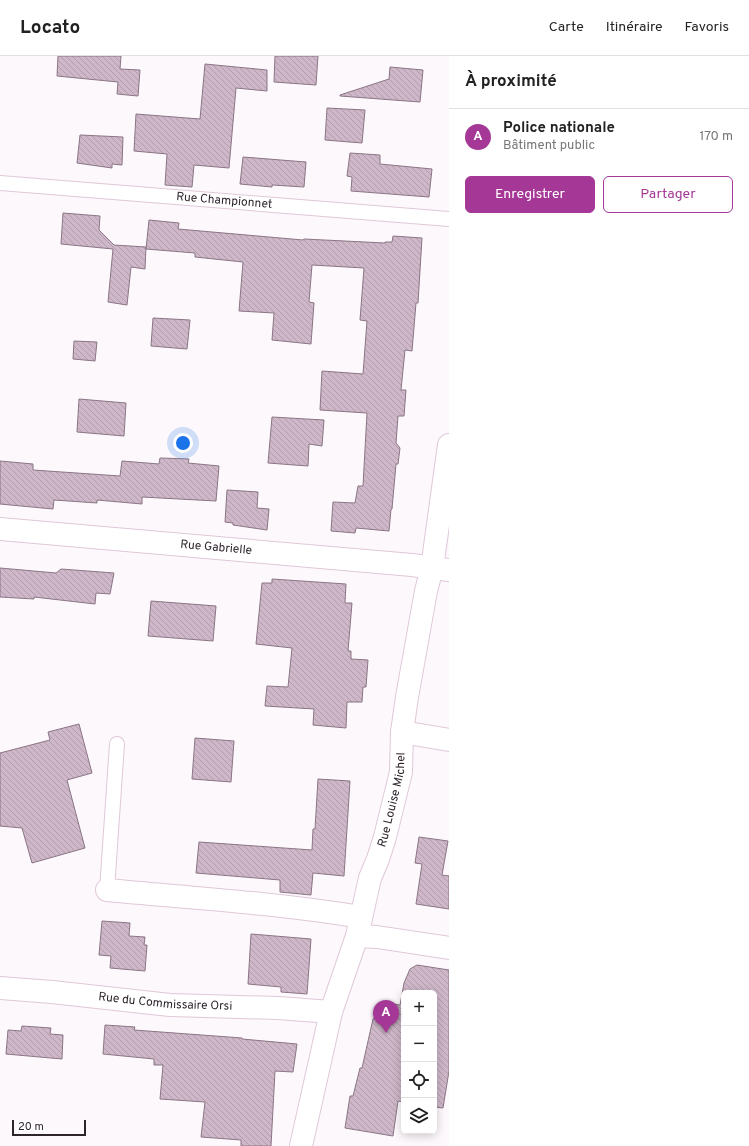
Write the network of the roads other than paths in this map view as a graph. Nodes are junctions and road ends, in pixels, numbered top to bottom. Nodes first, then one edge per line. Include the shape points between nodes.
1 (0, 183) edge
2 (449, 219) edge
3 (449, 445) edge
4 (0, 529) edge
5 (440, 569) edge
6 (402, 732) junction
7 (449, 740) edge
8 (117, 744) dead end
9 (107, 890) joint
10 (359, 926) junction
11 (449, 948) edge
12 (0, 988) edge
13 (331, 1012) junction
14 (301, 1146) edge

1 - 2 lane, Rue Championnet
3 - 5 street, Rue Louise Michel
4 - 5 street, Rue Gabrielle via 412,564
5 - 6 street, Rue Louise Michel via 426,591
6 - 7 street
6 - 10 street, Rue Louise Michel via 401,772 385,836 370,878
8 - 9 lane
9 - 10 street via 335,913
10 - 11 street via 377,937
10 - 13 street, Rue Louise Michel
12 - 13 street, Rue du Commissaire Orsi via 170,1005
13 - 14 street, Rue Louise Michel

